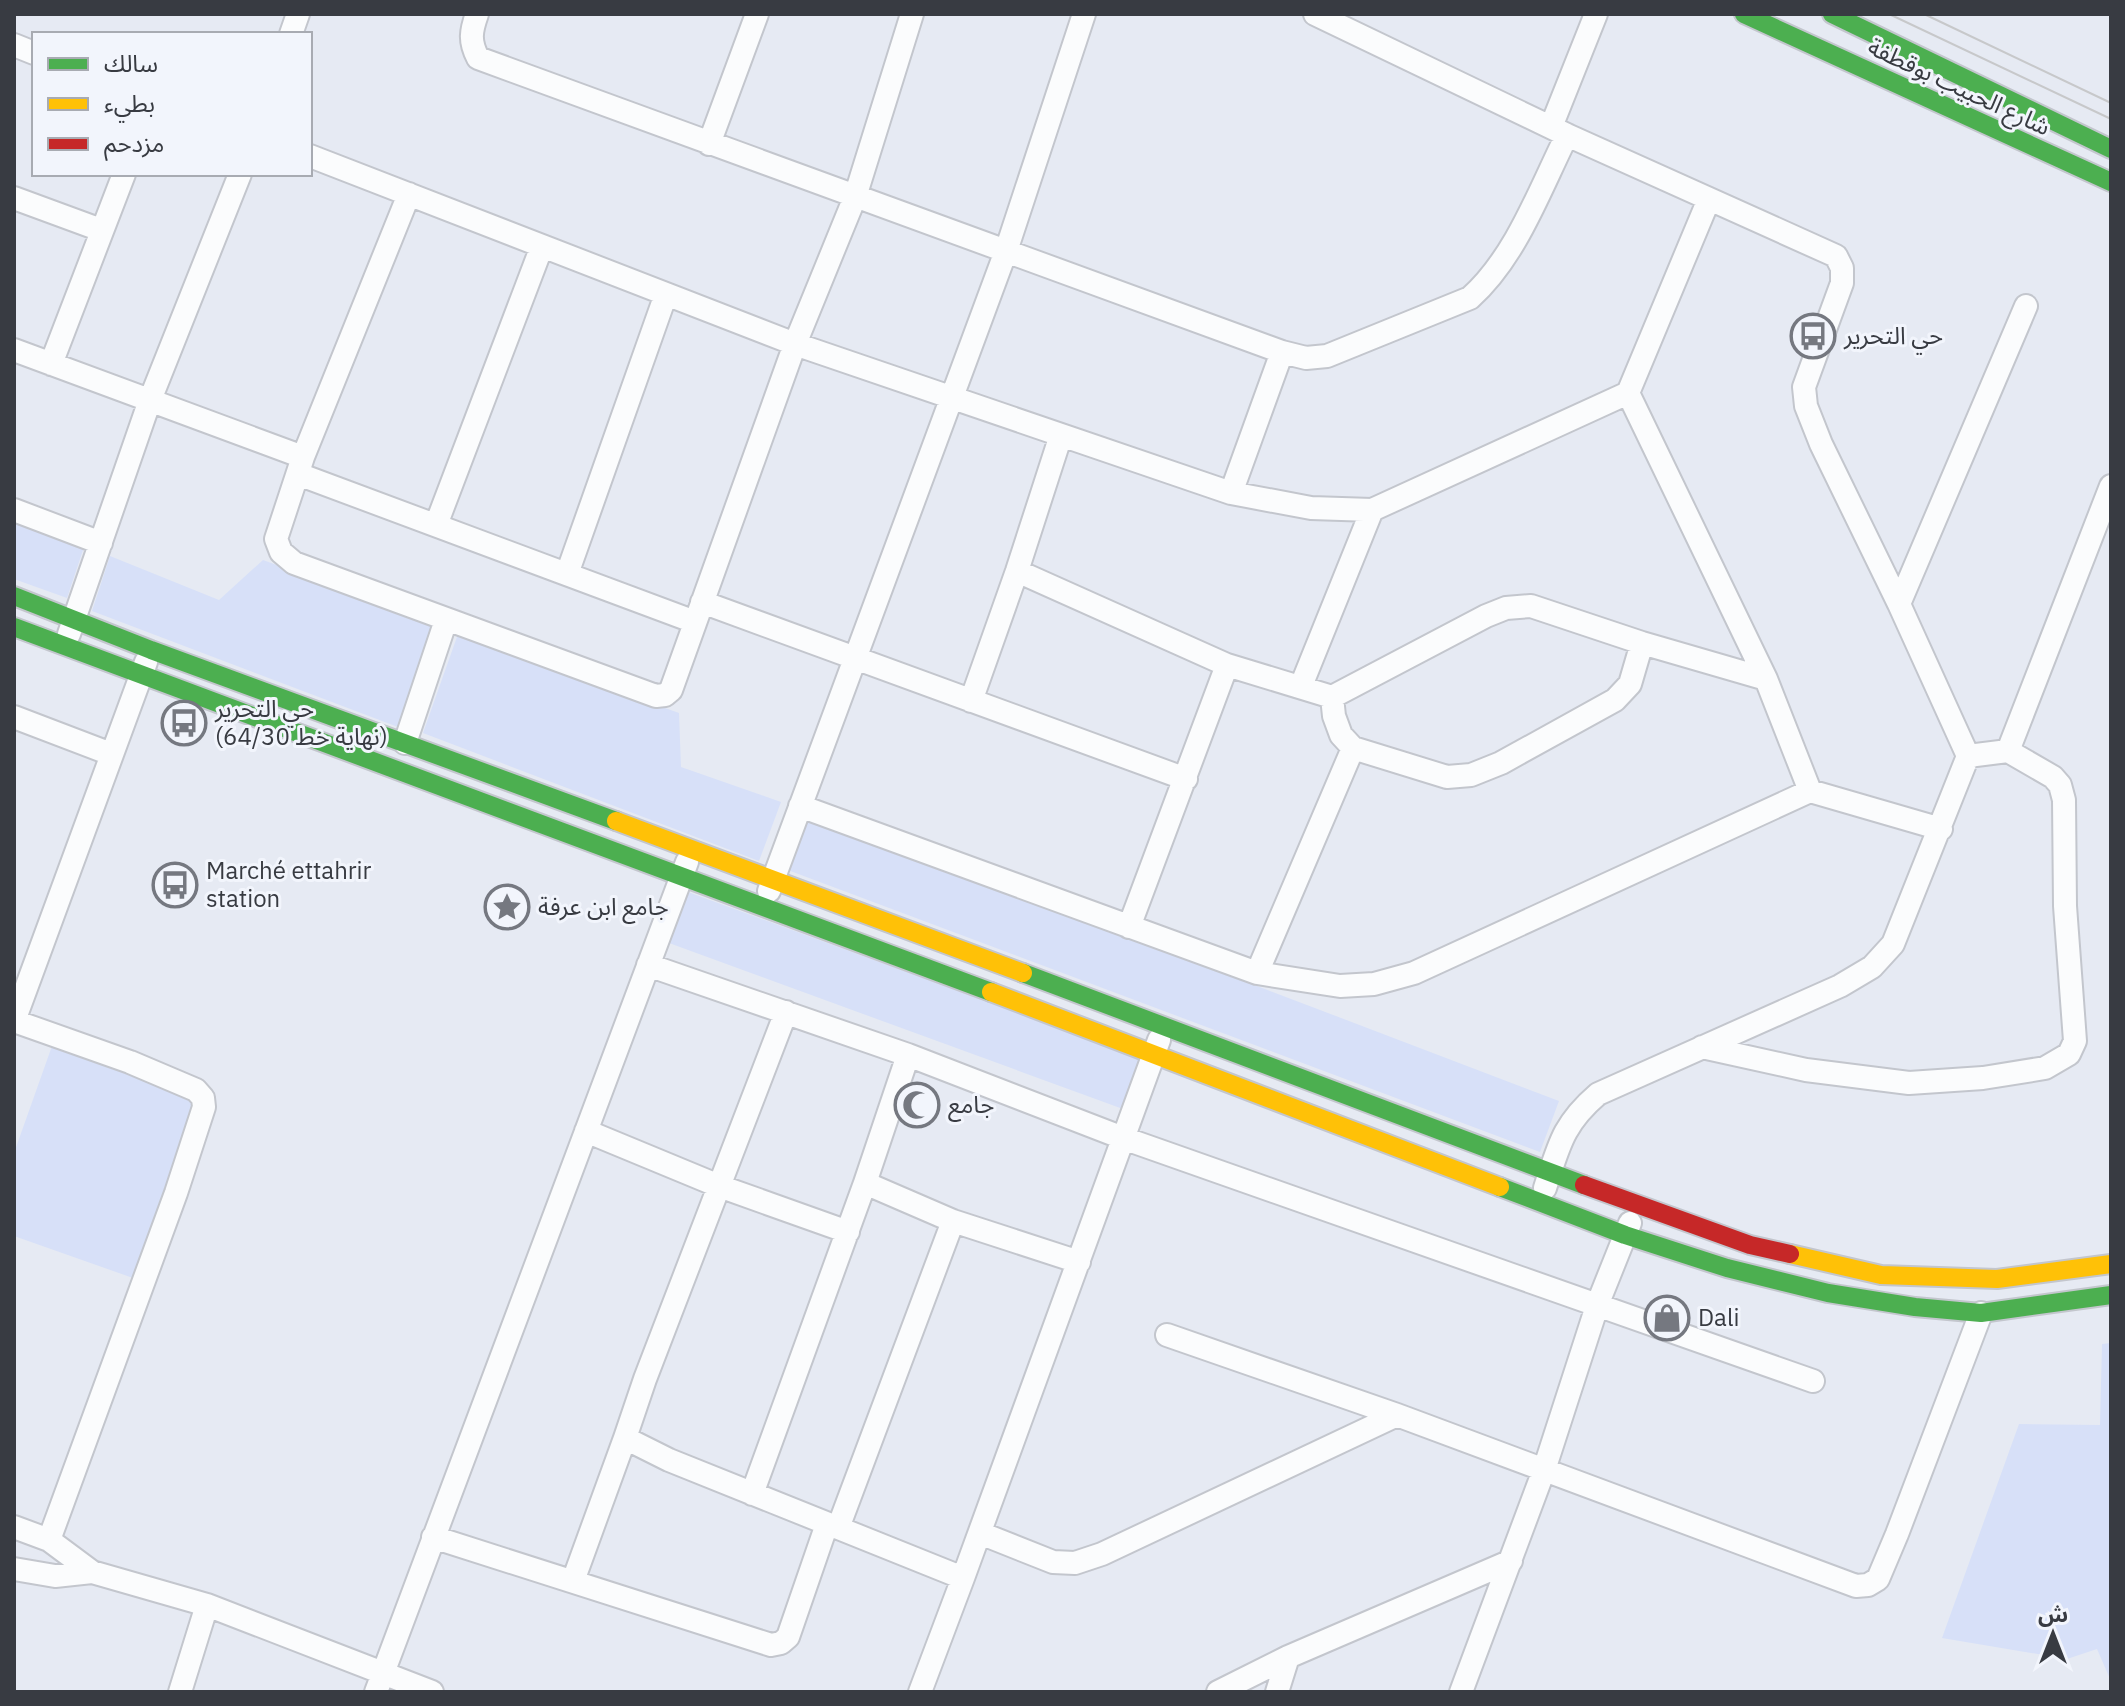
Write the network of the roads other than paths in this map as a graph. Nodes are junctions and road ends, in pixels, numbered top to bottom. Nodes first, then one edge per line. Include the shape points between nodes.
1 (477, 14) edge
2 (757, 14) edge
3 (912, 14) edge
4 (1084, 14) edge
5 (1315, 14) edge
6 (1596, 14) edge
7 (1744, 14) edge
8 (1832, 14) edge
9 (1559, 131) junction
10 (709, 144) junction
11 (2111, 149) edge
12 (312, 157) edge
13 (123, 176) edge
14 (239, 176) edge
15 (2111, 182) edge
16 (409, 194) junction
17 (855, 197) junction
18 (14, 198) edge
19 (1709, 199) junction
20 (101, 230) junction
21 (542, 246) junction
22 (1006, 251) junction
23 (666, 294) junction
24 (2026, 306) dead end
25 (795, 344) junction
26 (14, 350) edge
27 (1282, 352) junction
28 (51, 364) junction
29 (1628, 393) junction
30 (951, 396) junction
31 (150, 400) junction
32 (1061, 435) junction
33 (300, 465) junction
34 (2111, 486) edge
35 (1231, 493) junction
36 (14, 510) edge
37 (1372, 510) junction
38 (436, 525) junction
39 (101, 543) junction
40 (1017, 571) junction
41 (567, 574) junction
42 (14, 596) edge
43 (1899, 604) junction
44 (699, 612) junction
45 (73, 618) junction
46 (446, 620) junction
47 (14, 627) edge
48 (1642, 643) junction
49 (65, 646) junction
50 (151, 650) junction
51 (855, 658) junction
52 (1227, 665) junction
53 (141, 674) junction
54 (1766, 679) junction
55 (1301, 686) junction
56 (1332, 697) junction
57 (971, 701) junction
58 (14, 717) edge
59 (405, 743) junction
60 (1353, 748) junction
61 (2008, 751) junction
62 (111, 754) junction
63 (1968, 756) junction
64 (1186, 779) junction
65 (1810, 791) junction
66 (800, 806) junction
67 (1941, 829) junction
68 (691, 848) junction
69 (682, 878) junction
70 (773, 879) junction
71 (762, 907) junction
72 (1129, 927) junction
73 (648, 965) junction
74 (1257, 973) junction
75 (786, 1012) junction
76 (14, 1021) edge
77 (1164, 1025) junction
78 (1702, 1047) junction
79 (1155, 1053) junction
80 (908, 1055) junction
81 (586, 1131) junction
82 (1123, 1138) junction
83 (1550, 1173) junction
84 (865, 1183) junction
85 (719, 1186) junction
86 (1541, 1200) junction
87 (1639, 1204) junction
88 (953, 1221) junction
89 (848, 1232) junction
90 (1625, 1235) junction
91 (1079, 1262) junction
92 (2111, 1264) edge
93 (2111, 1295) edge
94 (1598, 1303) junction
95 (1981, 1313) junction
96 (1167, 1335) dead end
97 (1813, 1381) dead end
98 (1397, 1415) junction
99 (625, 1438) junction
100 (1544, 1470) junction
101 (752, 1494) junction
102 (832, 1526) junction
103 (14, 1527) edge
104 (980, 1533) junction
105 (433, 1537) junction
106 (49, 1540) junction
107 (1511, 1561) junction
108 (14, 1569) edge
109 (92, 1572) junction
110 (963, 1578) junction
111 (573, 1581) junction
112 (207, 1605) junction
113 (1288, 1657) junction
114 (379, 1683) edge
115 (180, 1692) edge
116 (432, 1692) edge
117 (920, 1692) edge
118 (1218, 1692) edge
119 (1277, 1692) edge
120 (1461, 1692) edge

1 - 10 street via 471,44 478,58
2 - 10 street
3 - 17 street
4 - 22 street
5 - 9 street
6 - 9 street
7 - 15 street, شارع الحبيب بوقطفة
8 - 11 street, شارع الحبيب بوقطفة
9 - 19 street
9 - 27 street via 1503,261 1470,298 1327,356
10 - 17 street
12 - 16 street
13 - 20 street
14 - 31 street
16 - 21 street
16 - 33 street
17 - 22 street
17 - 25 street
18 - 20 street
19 - 29 street
19 - 43 street via 1836,256 1842,268 1842,283 1804,387 1806,406
20 - 28 street
21 - 23 street
21 - 38 street
22 - 27 street
22 - 30 street
23 - 25 street
23 - 41 street
24 - 43 street
25 - 30 street
25 - 44 street
26 - 28 street
27 - 35 street
28 - 31 street
29 - 37 street
29 - 54 street
30 - 32 street
30 - 51 street
31 - 33 street
31 - 39 street
32 - 35 street
32 - 40 street
33 - 38 street
33 - 46 street via 276,539 281,552 294,563
34 - 61 street
35 - 37 street via 1311,508
36 - 39 street
37 - 55 street
38 - 41 street
39 - 45 street
40 - 52 street
40 - 57 street
41 - 44 street
42 - 45 street
43 - 63 street
44 - 46 street via 671,690 656,696
44 - 51 street
45 - 49 street
45 - 50 street
46 - 59 street
47 - 49 street
48 - 54 street
48 - 56 street via 1531,606 1506,608
48 - 60 street via 1630,684 1615,700 1471,775 1447,777
49 - 53 street
50 - 53 street
50 - 59 street
51 - 57 street
51 - 66 street
52 - 55 street
52 - 64 street
53 - 62 street
53 - 69 street
54 - 65 street
55 - 56 street
56 - 60 street via 1341,735
57 - 64 street
58 - 62 street
59 - 68 street
60 - 74 street
61 - 63 street
61 - 78 street via 2053,777 2064,800 2075,1041 2069,1054 2045,1068 1909,1083 1806,1070
62 - 76 street
63 - 67 street
64 - 72 street
65 - 67 street
65 - 74 street via 1414,973 1340,986
66 - 70 street
66 - 72 street
67 - 78 street via 1893,944 1872,967
68 - 69 street
68 - 70 street
69 - 71 street
69 - 73 street
70 - 71 street
70 - 77 street
71 - 79 street
72 - 74 street
73 - 75 street
73 - 81 street
75 - 80 street
75 - 85 street
76 - 106 street via 196,1090 204,1107
77 - 79 street
77 - 83 street
78 - 83 street via 1598,1094 1562,1136
79 - 82 street
79 - 86 street
80 - 82 street
80 - 84 street
81 - 85 street
81 - 105 street
82 - 91 street
82 - 94 street
83 - 86 street
83 - 87 street
84 - 88 street
84 - 89 street
85 - 89 street
85 - 99 street
86 - 90 street
87 - 90 street
87 - 92 street via 1750,1245 1881,1275 1997,1279
88 - 91 street
88 - 102 street
89 - 101 street
90 - 94 street
90 - 95 street via 1828,1293
91 - 104 street
93 - 95 street
94 - 97 street
94 - 100 street
95 - 100 street via 1897,1534 1878,1579 1868,1585 1856,1586
96 - 98 street
98 - 100 street
98 - 104 street via 1075,1563 1053,1562
99 - 101 street
99 - 111 street
100 - 107 street
101 - 102 street
102 - 110 street
102 - 111 street via 788,1637 781,1643 771,1645
103 - 106 street
104 - 110 street
105 - 111 street
105 - 114 street
106 - 109 street
107 - 113 street
107 - 120 street
108 - 109 street via 55,1576
109 - 112 street
110 - 117 street
112 - 114 street
112 - 115 street
113 - 118 street
113 - 119 street
114 - 116 street

